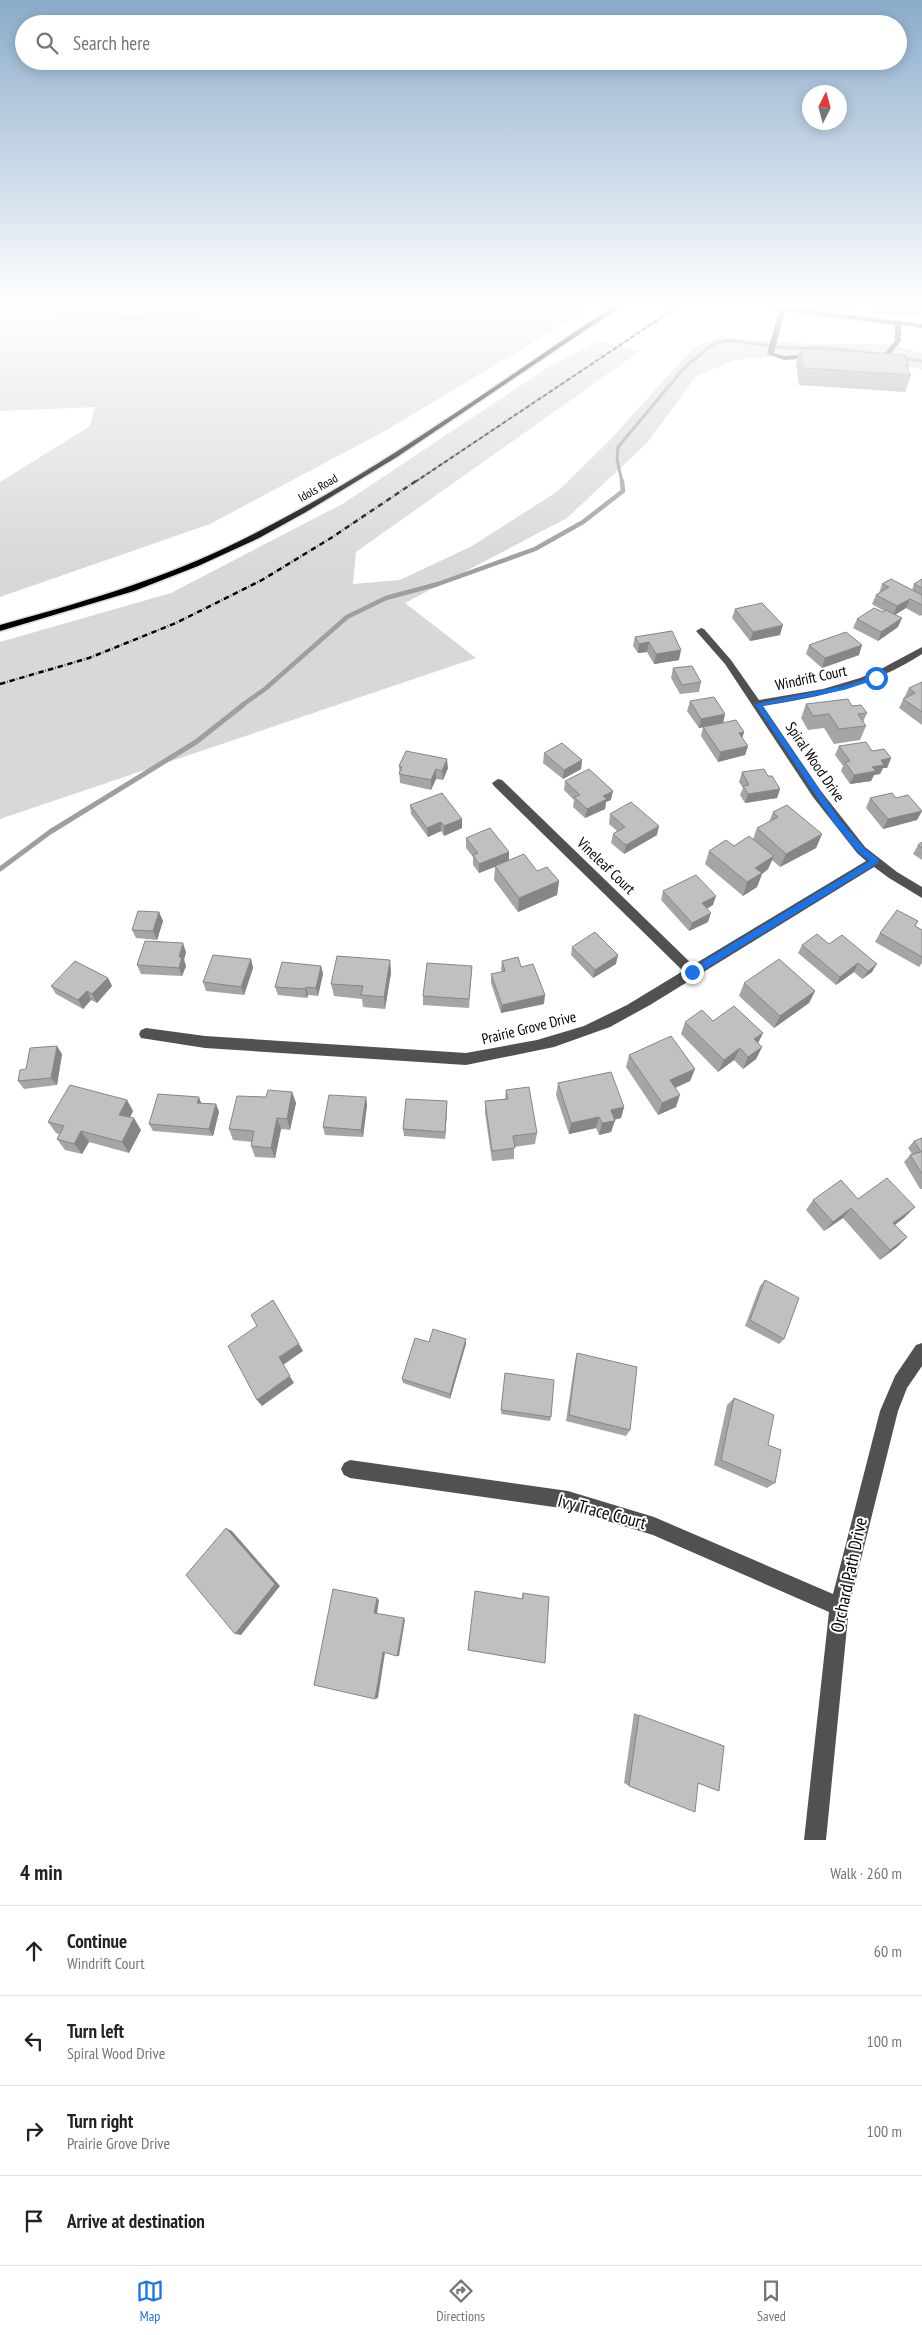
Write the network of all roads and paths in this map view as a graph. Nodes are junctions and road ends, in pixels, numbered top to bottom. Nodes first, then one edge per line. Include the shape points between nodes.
1 (487, 393) edge
2 (0, 628) edge
3 (701, 631) dead end
4 (922, 650) edge
5 (758, 704) junction
6 (498, 783) dead end
7 (875, 861) junction
8 (922, 893) edge
9 (692, 972) junction
10 (146, 1034) dead end
11 (922, 1351) edge
12 (350, 1469) dead end
13 (839, 1607) junction
14 (815, 1840) edge

1 - 2 main road, Idols Road via 366,473 254,536 192,565 127,589
3 - 5 street, Spiral Wood Drive
4 - 5 street, Windrift Court via 876,678 844,688
5 - 7 street, Spiral Wood Drive via 838,822 861,850
6 - 9 street, Vineleaf Court
7 - 8 street, Spiral Wood Drive
7 - 9 street, Prairie Grove Drive
9 - 10 street, Prairie Grove Drive via 604,1024 556,1041 466,1059 205,1042
11 - 13 street, Orchard Path Drive via 901,1382 889,1411
12 - 13 street, Ivy Trace Court via 568,1500 654,1526
13 - 14 street, Orchard Path Drive

